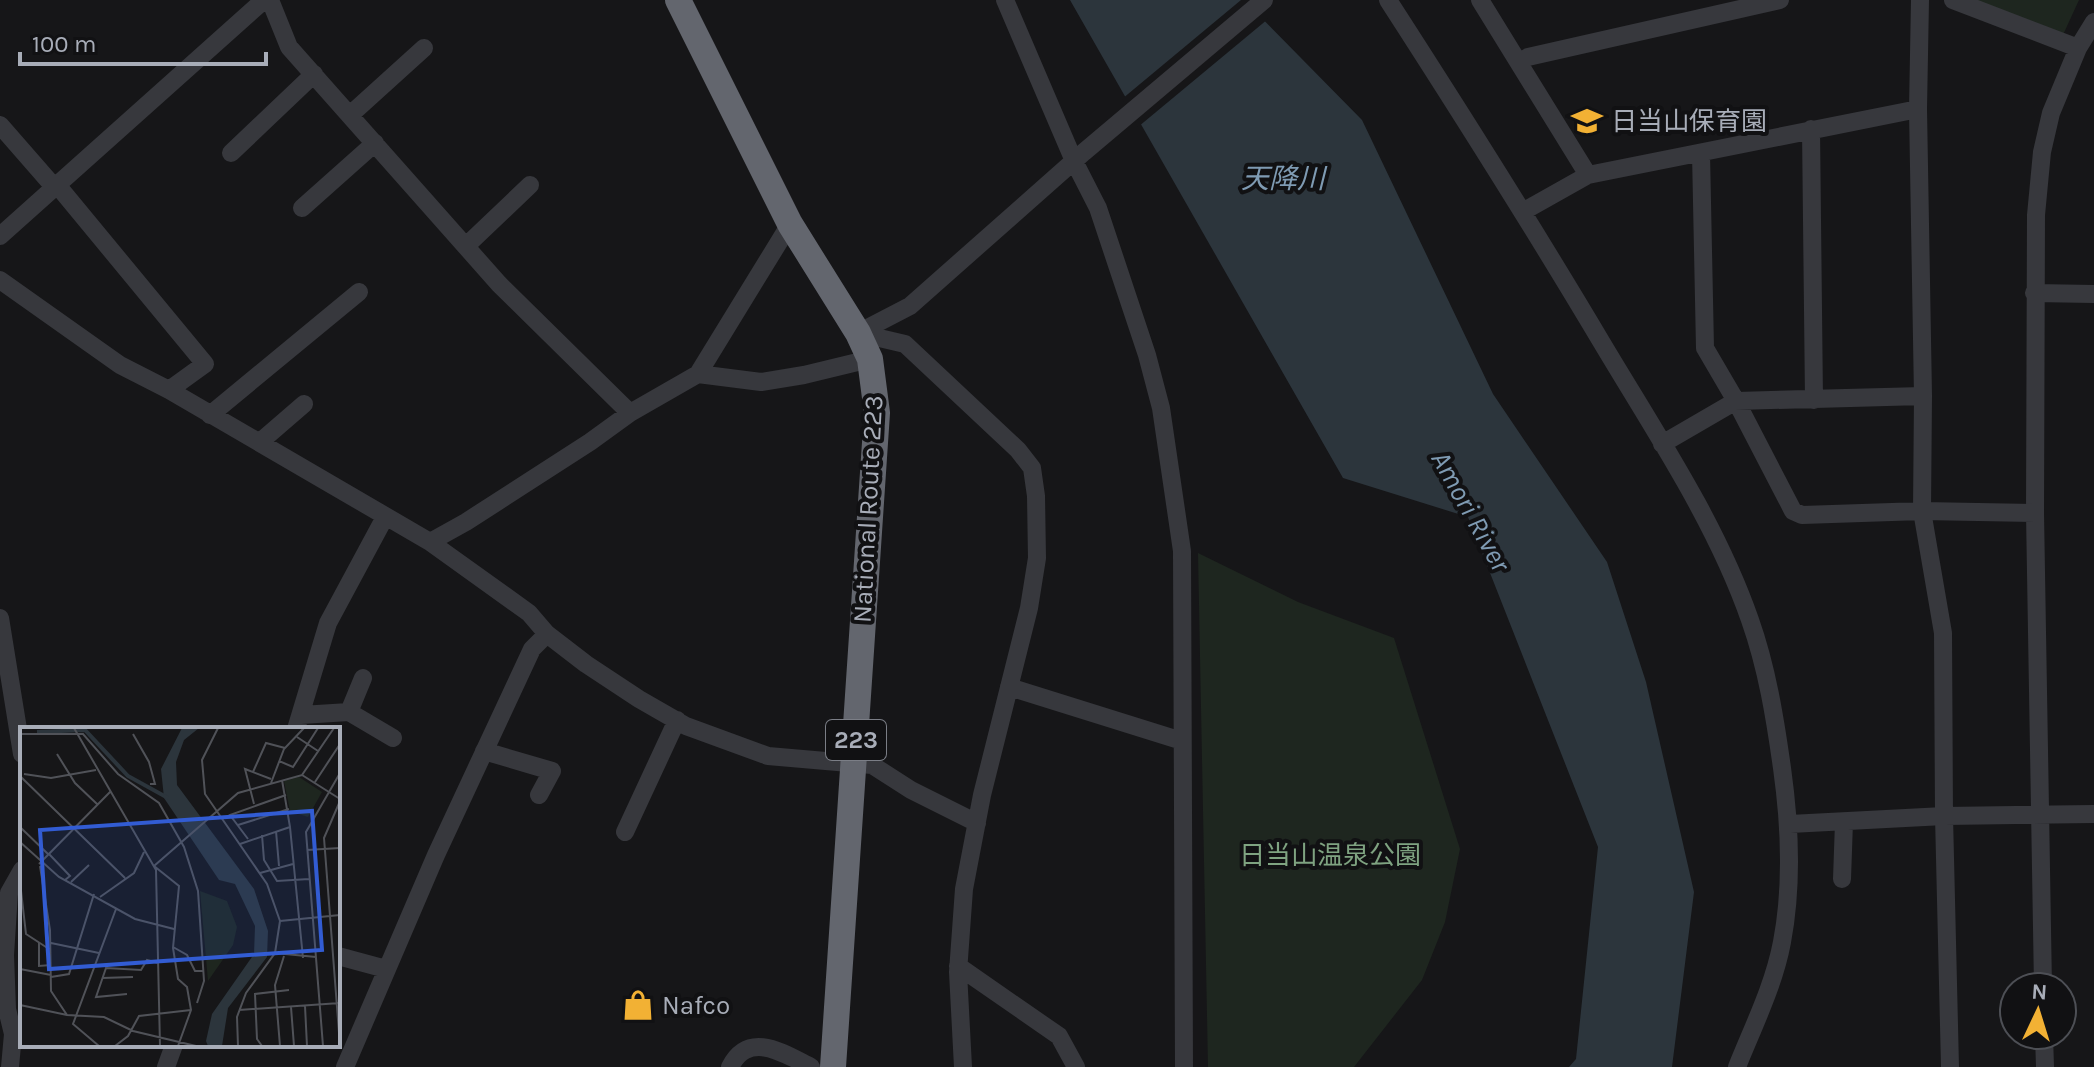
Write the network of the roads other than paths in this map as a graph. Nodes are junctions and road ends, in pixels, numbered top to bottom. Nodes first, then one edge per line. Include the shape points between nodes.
1 (264, 0) edge
2 (270, 0) edge
3 (678, 0) edge
4 (1005, 0) edge
5 (1264, 0) edge
6 (1388, 0) edge
7 (1480, 0) edge
8 (1780, 0) edge
9 (1920, 0) edge
10 (1953, 0) edge
11 (2094, 22) edge
12 (424, 48) dead end
13 (2078, 48) junction
14 (1519, 62) junction
15 (314, 74) junction
16 (1918, 109) junction
17 (350, 115) junction
18 (0, 125) edge
19 (1811, 129) junction
20 (375, 143) junction
21 (231, 153) dead end
22 (1701, 153) junction
23 (1079, 156) junction
24 (1588, 175) junction
25 (530, 185) dead end
26 (56, 187) junction
27 (302, 208) dead end
28 (1524, 211) junction
29 (790, 224) junction
30 (0, 236) edge
31 (466, 246) junction
32 (0, 280) edge
33 (359, 292) dead end
34 (2034, 293) junction
35 (2094, 294) edge
36 (858, 333) junction
37 (870, 359) junction
38 (698, 374) junction
39 (169, 390) junction
40 (1923, 396) junction
41 (1814, 400) junction
42 (1736, 401) junction
43 (304, 404) dead end
44 (630, 413) junction
45 (210, 415) junction
46 (260, 442) junction
47 (1662, 444) junction
48 (1922, 511) junction
49 (2035, 513) junction
50 (385, 517) junction
51 (430, 542) junction
52 (0, 618) edge
53 (547, 634) junction
54 (363, 678) dead end
55 (1009, 687) junction
56 (349, 712) junction
57 (677, 720) junction
58 (298, 722) edge
59 (393, 738) dead end
60 (1182, 741) junction
61 (20, 742) edge
62 (484, 751) junction
63 (854, 763) junction
64 (539, 795) dead end
65 (2094, 814) edge
66 (2040, 815) junction
67 (1944, 816) junction
68 (1844, 822) junction
69 (977, 823) junction
70 (1790, 824) junction
71 (625, 832) dead end
72 (20, 874) edge
73 (1842, 879) dead end
74 (4, 908) edge
75 (340, 957) edge
76 (958, 966) junction
77 (386, 969) junction
78 (2043, 971) edge
79 (6, 1034) edge
80 (173, 1047) edge
81 (10, 1067) edge
82 (166, 1067) edge
83 (345, 1067) edge
84 (730, 1067) edge
85 (811, 1067) edge
86 (833, 1067) edge
87 (963, 1067) edge
88 (1076, 1067) edge
89 (1184, 1067) edge
90 (1737, 1067) edge
91 (1950, 1067) edge

1 - 26 street
2 - 15 street via 289,47
3 - 29 highway, National Route 223 / 223
4 - 23 street
5 - 23 street
6 - 28 street
7 - 14 street
8 - 14 street
9 - 16 street
10 - 13 street
11 - 13 street
12 - 17 street
13 - 34 street via 2051,113 2042,152
14 - 24 street
15 - 17 street
15 - 21 street
16 - 19 street
16 - 40 street
17 - 20 street
18 - 26 street
19 - 22 street
19 - 41 street
20 - 27 street
20 - 31 street
22 - 24 street
22 - 42 street via 1705,348
23 - 36 street via 910,306
23 - 60 street via 1161,408 1182,551
24 - 28 street
25 - 31 street
26 - 30 street
26 - 39 street via 205,364
28 - 47 street
29 - 36 highway, National Route 223 / 223
29 - 38 street
31 - 44 street
32 - 39 street via 120,365
33 - 45 street
34 - 35 street
34 - 49 street
36 - 37 highway, National Route 223 / 223
36 - 55 street via 905,344 1032,468 1037,558
37 - 38 street via 761,382
37 - 63 highway, National Route 223 / 223 via 877,413
38 - 44 street
39 - 45 street
40 - 41 street
40 - 48 street
41 - 42 street
42 - 47 street
42 - 48 street via 1793,511
43 - 46 street
44 - 51 street
45 - 46 street
46 - 50 street
47 - 70 street via 1710,530 1750,620 1767,676
48 - 49 street
48 - 67 street via 1943,633
49 - 66 street
50 - 51 street
50 - 58 street via 328,623
51 - 53 street via 529,613
52 - 61 street
53 - 57 street
53 - 62 street via 532,649
54 - 56 street
55 - 60 street
55 - 69 street
56 - 58 street
56 - 59 street
57 - 63 street via 768,756
57 - 71 street via 633,793
60 - 89 street
62 - 64 street via 552,771
62 - 77 street
63 - 69 street via 872,765
63 - 86 highway, National Route 223 / 223
65 - 66 street
66 - 67 street
66 - 78 street
67 - 68 street
67 - 91 street
68 - 70 street
68 - 73 street
69 - 76 street via 964,889
70 - 90 street via 1782,944
72 - 74 street
74 - 79 street
75 - 77 street
76 - 87 street
76 - 88 street via 1059,1036
77 - 83 street
79 - 81 street
80 - 82 street
84 - 85 street via 751,1046 767,1047

